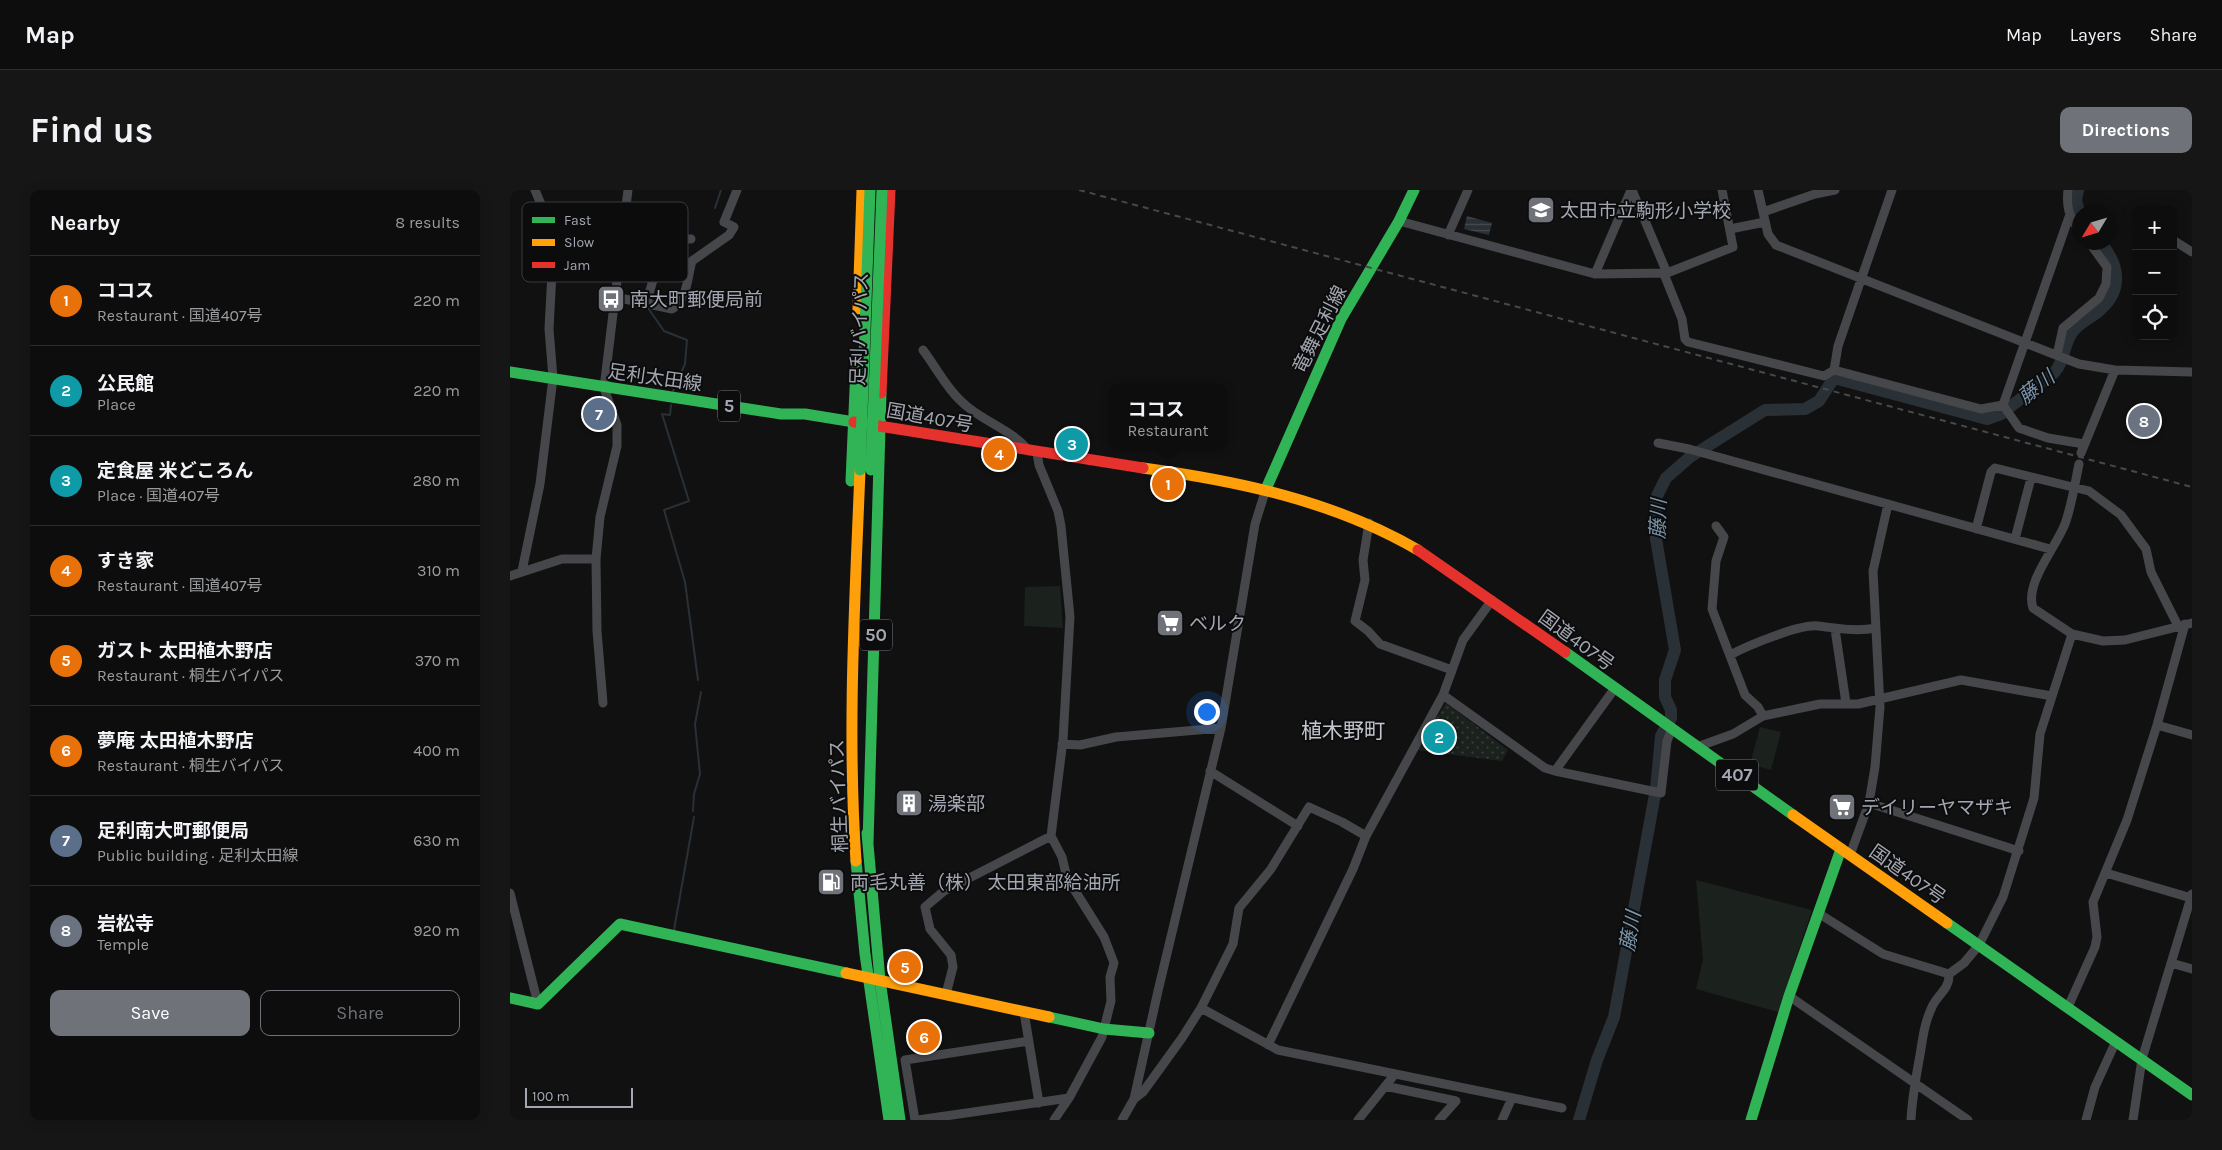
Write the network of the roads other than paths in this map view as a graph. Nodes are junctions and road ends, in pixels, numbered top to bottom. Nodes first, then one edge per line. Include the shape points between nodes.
1 (535, 190) edge
2 (737, 190) edge
3 (862, 190) edge
4 (870, 190) edge
5 (882, 190) edge
6 (890, 190) edge
7 (1414, 190) edge
8 (1468, 190) edge
9 (1631, 190) edge
10 (1722, 190) edge
11 (1758, 190) edge
12 (1835, 190) edge
13 (1892, 190) edge
14 (2068, 190) edge
15 (540, 202) edge
16 (1763, 212) junction
17 (2069, 217) junction
18 (1399, 221) junction
19 (2072, 221) edge
20 (1765, 222) junction
21 (1730, 229) junction
22 (1448, 234) junction
23 (2177, 243) edge
24 (2095, 250) edge
25 (2192, 252) edge
26 (1666, 273) junction
27 (1595, 274) junction
28 (1861, 279) junction
29 (551, 282) edge
30 (617, 282) edge
31 (652, 282) edge
32 (615, 297) junction
33 (646, 304) junction
34 (2025, 344) junction
35 (924, 350) dead end
36 (2056, 355) junction
37 (1834, 370) junction
38 (2114, 370) junction
39 (510, 372) edge
40 (2192, 372) edge
41 (553, 378) junction
42 (604, 388) junction
43 (2003, 406) junction
44 (854, 422) junction
45 (880, 426) junction
46 (1658, 443) dead end
47 (2084, 444) junction
48 (1033, 452) junction
49 (2081, 453) dead end
50 (2079, 464) dead end
51 (865, 470) junction
52 (2031, 478) junction
53 (2074, 488) junction
54 (1266, 489) junction
55 (1888, 504) junction
56 (1369, 523) junction
57 (1716, 526) dead end
58 (1976, 528) junction
59 (2015, 539) junction
60 (2050, 549) junction
61 (596, 559) junction
62 (522, 571) junction
63 (510, 576) edge
64 (1492, 600) junction
65 (2185, 624) edge
66 (1876, 628) junction
67 (1835, 630) junction
68 (2072, 634) junction
69 (1730, 656) junction
70 (1452, 670) junction
71 (1615, 688) junction
72 (1443, 695) junction
73 (2052, 696) junction
74 (1880, 698) junction
75 (603, 703) dead end
76 (1846, 703) junction
77 (1764, 716) junction
78 (2157, 725) junction
79 (1221, 728) junction
80 (1672, 729) junction
81 (2192, 736) edge
82 (1062, 744) junction
83 (1697, 747) junction
84 (1210, 771) junction
85 (1555, 771) junction
86 (1869, 803) junction
87 (1298, 826) junction
88 (856, 827) junction
89 (1051, 836) junction
90 (1366, 836) junction
91 (868, 843) junction
92 (2018, 851) junction
93 (1846, 852) junction
94 (2106, 873) junction
95 (510, 893) edge
96 (2191, 896) edge
97 (1818, 913) junction
98 (1979, 945) junction
99 (2171, 963) junction
100 (2192, 969) edge
101 (1949, 974) junction
102 (869, 978) junction
103 (880, 980) junction
104 (946, 994) junction
105 (1789, 996) junction
106 (510, 998) edge
107 (538, 1004) junction
108 (2068, 1007) junction
109 (1201, 1008) junction
110 (1024, 1012) junction
111 (1104, 1029) junction
112 (1149, 1034) junction
113 (1029, 1041) junction
114 (2116, 1041) junction
115 (1268, 1045) junction
116 (2142, 1059) junction
117 (1395, 1074) junction
118 (1913, 1082) junction
119 (1385, 1086) junction
120 (2192, 1094) edge
121 (1068, 1098) junction
122 (1134, 1098) junction
123 (1512, 1098) junction
124 (1039, 1103) junction
125 (1562, 1108) dead end
126 (1360, 1119) edge
127 (889, 1120) edge
128 (900, 1120) edge
129 (917, 1120) edge
130 (1054, 1120) edge
131 (1122, 1120) edge
132 (1439, 1120) edge
133 (1502, 1120) edge
134 (1751, 1120) edge
135 (1911, 1120) edge
136 (1968, 1120) edge
137 (2086, 1120) edge
138 (2133, 1120) edge

1 - 15 street
2 - 33 street via 724,222 734,227 729,235 692,261 686,294 680,304 672,309
3 - 44 main road, 50
4 - 51 main road, 足利バイパス / 50, bridge
5 - 51 main road, 足利バイパス / 50, bridge
6 - 45 main road, 50
7 - 18 main road, 竜舞足利線
8 - 22 street
9 - 26 street
9 - 27 street
10 - 21 street
11 - 16 street
12 - 16 street
13 - 28 street
14 - 17 street
16 - 20 street
17 - 19 street
17 - 34 street
18 - 22 street
18 - 54 main road, 竜舞足利線 via 1341,318
20 - 21 street
20 - 28 street via 1776,245
21 - 26 street via 1733,247
22 - 27 street
23 - 25 street
24 - 36 street via 2107,267 2106,284 2099,298 2063,328
26 - 27 street
26 - 37 street via 1688,342 1821,376
28 - 34 street
28 - 37 street via 1838,346
29 - 41 street via 549,329
30 - 32 street
31 - 33 street
32 - 33 street
32 - 42 street
34 - 36 street
34 - 43 street
35 - 48 street via 958,399
36 - 38 street via 2079,364
37 - 43 street via 1981,410
38 - 40 street
38 - 47 street
39 - 41 main road, 足利太田線 / 5
41 - 42 main road, 足利太田線 / 5
41 - 62 street via 540,484
42 - 44 main road, 足利太田線 / 5
42 - 61 street via 617,425 617,446 600,517
43 - 47 street via 2019,428 2048,438
44 - 45 main road, 国道407号 / 407
44 - 88 main road, 50 via 844,637 848,791
45 - 48 main road, 国道407号 / 407
45 - 91 main road, 50
46 - 55 street
47 - 49 street
48 - 54 main road, 国道407号 / 407
48 - 82 street via 1058,511 1066,566 1070,636
50 - 53 street
51 - 88 main road, 桐生バイパス / 50 via 853,728
51 - 91 main road, 桐生バイパス / 50 via 864,729
52 - 53 street
52 - 58 street via 1995,468 1991,472
52 - 59 street
53 - 60 street via 2066,523
53 - 65 street via 2089,492 2121,515 2146,549 2151,572
54 - 56 main road, 国道407号 / 407
54 - 79 street via 1256,524
55 - 58 street
55 - 66 street via 1873,571
56 - 64 main road, 国道407号 / 407 via 1417,548
56 - 70 street via 1363,560 1365,580 1355,621 1380,644
57 - 69 street via 1724,537 1716,561 1712,609
58 - 59 street
59 - 60 street
60 - 68 street via 2031,603 2033,608
61 - 62 street via 562,559
61 - 75 street
62 - 63 street
64 - 70 street via 1463,640
64 - 71 main road, 国道407号 / 407
65 - 68 street via 2125,640 2102,641
65 - 78 street
66 - 67 street
66 - 74 street
67 - 69 street via 1818,626 1804,628 1754,643
67 - 76 street
68 - 73 street
69 - 77 street via 1744,695
70 - 72 street
71 - 80 main road, 国道407号 / 407
71 - 85 street
72 - 85 street via 1545,768
72 - 90 street
73 - 74 street via 1961,680
73 - 92 street via 2040,734 2034,798
74 - 76 street via 1858,704
74 - 86 street
76 - 77 street via 1820,704
77 - 83 street via 1733,734
78 - 81 street
78 - 94 street via 2124,829
79 - 82 street via 1116,737 1080,745
79 - 84 street
80 - 83 main road, 国道407号 / 407
80 - 85 street via 1667,741 1661,793
82 - 89 street
83 - 93 main road, 国道407号 / 407
84 - 87 street
84 - 112 street
86 - 92 street
86 - 93 street
87 - 90 street via 1309,807
87 - 109 street via 1271,869 1239,908 1233,944
88 - 102 main road, 桐生バイパス / 50 via 859,898
89 - 104 street via 944,891 925,907 930,929 951,955 953,966
89 - 111 street via 1062,857 1067,878 1114,958 1110,977 1111,1001
90 - 115 street via 1354,869
91 - 103 main road, 桐生バイパス / 50
92 - 98 street via 2003,897
93 - 97 main road
93 - 98 main road, 国道407号 / 407
94 - 96 street
94 - 108 street via 2093,902 2095,947
95 - 107 street
96 - 99 street
97 - 101 street via 1883,954
97 - 105 main road
98 - 101 street via 1964,963
98 - 108 main road, 国道407号 / 407
99 - 100 street
99 - 116 street
101 - 118 street via 1950,979 1932,1006 1922,1034
102 - 103 main road
102 - 107 main road via 620,924
102 - 127 main road, 桐生バイパス / 50
103 - 104 main road
103 - 128 main road, 桐生バイパス / 50
104 - 110 main road
105 - 118 street
105 - 134 main road
106 - 107 main road
108 - 114 main road, 国道407号 / 407
109 - 115 street
109 - 122 street via 1148,1085
110 - 111 main road
110 - 113 street
111 - 112 main road
111 - 121 street
112 - 122 street
113 - 124 street
113 - 129 street via 905,1060
114 - 116 main road, 国道407号 / 407
114 - 137 street via 2095,1087
115 - 117 street via 1278,1050
116 - 120 main road, 国道407号 / 407
116 - 138 street
117 - 119 street
117 - 123 street
118 - 135 street
118 - 136 street
119 - 126 street
119 - 132 street via 1456,1101
121 - 124 street
121 - 130 street
122 - 131 street
123 - 125 street
123 - 133 street
124 - 129 street

